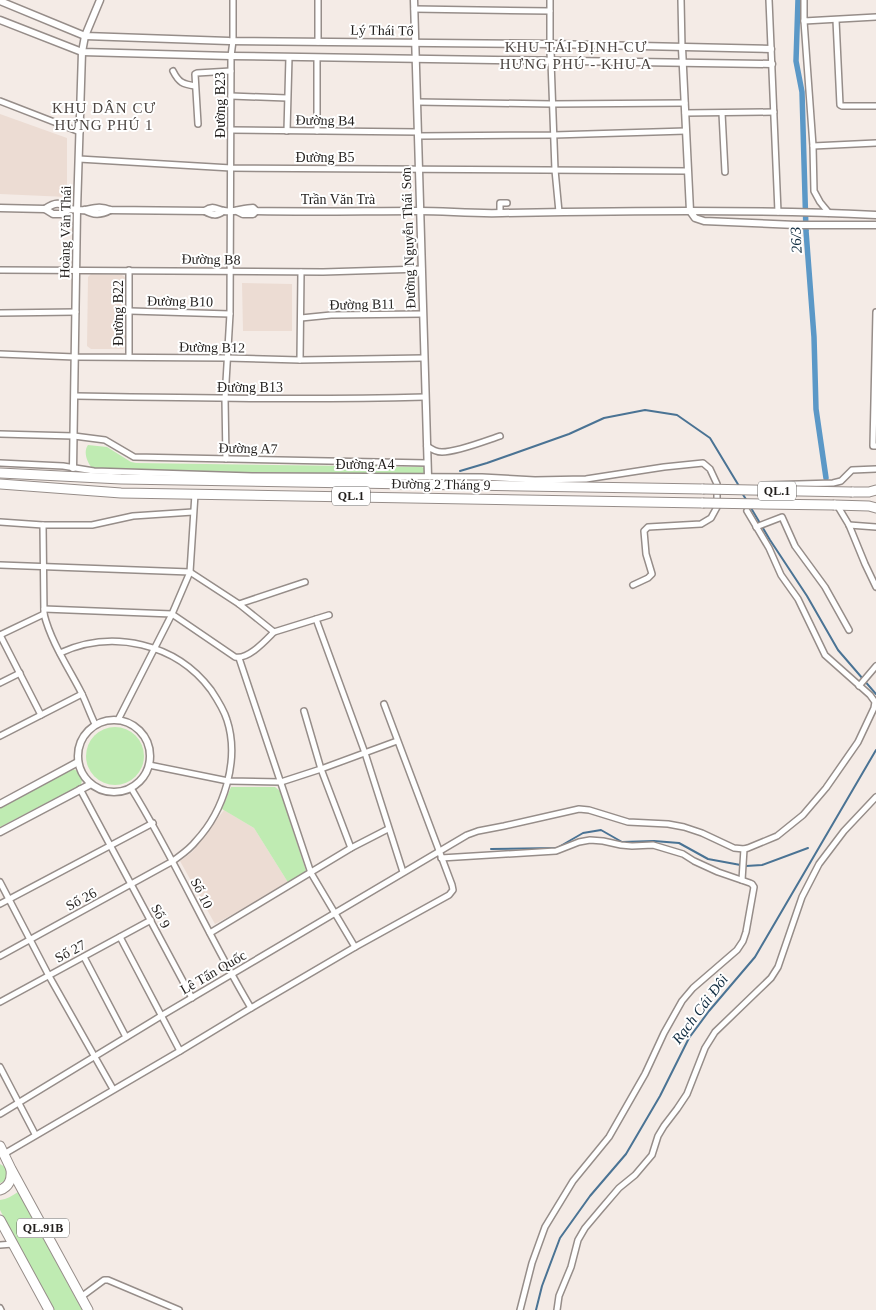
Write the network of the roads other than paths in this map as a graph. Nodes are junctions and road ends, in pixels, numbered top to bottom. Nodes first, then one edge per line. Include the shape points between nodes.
1 (100, 0) edge
2 (233, 0) edge
3 (318, 0) edge
4 (414, 0) edge
5 (550, 0) edge
6 (681, 0) edge
7 (769, 0) edge
8 (804, 0) edge
9 (0, 1) edge
10 (414, 9) junction
11 (550, 11) junction
12 (876, 17) edge
13 (0, 20) edge
14 (836, 20) junction
15 (804, 21) junction
16 (85, 36) junction
17 (233, 41) junction
18 (318, 42) junction
19 (415, 43) junction
20 (550, 44) junction
21 (682, 48) junction
22 (771, 49) junction
23 (82, 52) junction
24 (231, 56) junction
25 (289, 57) junction
26 (317, 58) junction
27 (416, 59) junction
28 (551, 61) junction
29 (683, 63) junction
30 (772, 64) junction
31 (174, 71) dead end
32 (231, 71) junction
33 (195, 86) junction
34 (231, 96) junction
35 (287, 98) junction
36 (0, 101) edge
37 (417, 102) junction
38 (685, 103) junction
39 (552, 104) junction
40 (876, 106) edge
41 (774, 112) junction
42 (722, 113) junction
43 (685, 114) junction
44 (198, 124) dead end
45 (231, 130) junction
46 (287, 130) junction
47 (316, 131) junction
48 (686, 131) junction
49 (80, 132) junction
50 (418, 134) junction
51 (554, 135) junction
52 (876, 143) edge
53 (814, 146) junction
54 (79, 159) junction
55 (231, 168) junction
56 (419, 168) junction
57 (555, 170) junction
58 (688, 171) junction
59 (725, 172) dead end
60 (507, 202) dead end
61 (0, 208) edge
62 (77, 210) junction
63 (230, 211) junction
64 (420, 211) junction
65 (690, 211) junction
66 (559, 212) junction
67 (778, 212) junction
68 (500, 213) junction
69 (829, 213) junction
70 (876, 215) edge
71 (876, 225) edge
72 (77, 269) junction
73 (422, 269) junction
74 (0, 270) edge
75 (130, 270) junction
76 (230, 271) junction
77 (301, 272) junction
78 (130, 311) junction
79 (76, 312) junction
80 (876, 312) edge
81 (0, 313) edge
82 (230, 314) junction
83 (423, 314) junction
84 (301, 318) junction
85 (876, 342) edge
86 (0, 354) edge
87 (75, 357) junction
88 (129, 357) junction
89 (227, 358) junction
90 (424, 358) junction
91 (300, 360) junction
92 (75, 396) junction
93 (425, 397) junction
94 (225, 398) junction
95 (0, 434) edge
96 (74, 436) junction
97 (500, 436) dead end
98 (427, 446) junction
99 (876, 446) edge
100 (226, 459) junction
101 (0, 463) edge
102 (427, 463) junction
103 (73, 468) junction
104 (876, 469) edge
105 (0, 473) edge
106 (428, 476) junction
107 (0, 484) edge
108 (765, 485) dead end
109 (876, 490) edge
110 (195, 494) junction
111 (836, 505) junction
112 (876, 508) edge
113 (747, 511) dead end
114 (193, 512) junction
115 (0, 522) edge
116 (43, 525) junction
117 (849, 525) junction
118 (757, 526) junction
119 (876, 527) edge
120 (0, 565) edge
121 (43, 566) junction
122 (190, 572) junction
123 (305, 582) dead end
124 (633, 586) dead end
125 (876, 587) edge
126 (239, 604) junction
127 (44, 612) junction
128 (172, 614) junction
129 (329, 615) dead end
130 (316, 619) junction
131 (849, 630) dead end
132 (274, 632) junction
133 (0, 635) edge
134 (154, 647) junction
135 (60, 653) junction
136 (239, 658) junction
137 (876, 666) edge
138 (20, 673) junction
139 (0, 683) edge
140 (861, 684) junction
141 (82, 694) junction
142 (384, 704) dead end
143 (304, 711) dead end
144 (41, 715) junction
145 (118, 720) junction
146 (95, 724) junction
147 (0, 736) edge
148 (397, 741) junction
149 (365, 753) junction
150 (78, 762) junction
151 (149, 765) junction
152 (321, 769) junction
153 (228, 781) junction
154 (281, 782) junction
155 (91, 784) junction
156 (131, 788) junction
157 (80, 790) junction
158 (876, 797) edge
159 (0, 804) edge
160 (153, 823) junction
161 (388, 829) junction
162 (0, 832) edge
163 (111, 845) junction
164 (351, 848) junction
165 (744, 849) junction
166 (440, 855) junction
167 (173, 861) junction
168 (403, 872) junction
169 (311, 873) junction
170 (742, 880) junction
171 (0, 882) edge
172 (132, 885) junction
173 (9, 899) junction
174 (0, 904) edge
175 (335, 914) junction
176 (150, 920) junction
177 (210, 934) junction
178 (120, 937) junction
179 (30, 940) junction
180 (355, 947) junction
181 (0, 956) edge
182 (84, 957) junction
183 (231, 975) junction
184 (49, 976) junction
185 (192, 998) junction
186 (0, 1002) edge
187 (251, 1008) junction
188 (161, 1016) junction
189 (126, 1037) junction
190 (180, 1051) junction
191 (94, 1057) junction
192 (0, 1067) edge
193 (113, 1089) junction
194 (18, 1103) junction
195 (0, 1114) edge
196 (36, 1134) junction
197 (1, 1152) edge
198 (11, 1169) junction
199 (0, 1190) edge
200 (0, 1220) edge
201 (13, 1244) junction
202 (0, 1245) edge
203 (80, 1297) junction
204 (49, 1310) edge
205 (88, 1310) edge
206 (180, 1310) edge
207 (520, 1310) edge
208 (557, 1310) edge

1 - 16 street, Hoàng Văn Thái
2 - 17 street, Đường B23
3 - 18 street
4 - 10 street, Đường Nguyễn Thái Sơn
5 - 11 street
6 - 21 street
7 - 22 street
8 - 15 street
9 - 16 street, Lý Thái Tổ
10 - 11 street
10 - 19 street, Đường Nguyễn Thái Sơn
11 - 20 street
12 - 14 street
13 - 23 street, Lý Thái Tổ
14 - 15 street
14 - 40 street via 840,105
15 - 53 street
16 - 17 street, Lý Thái Tổ
16 - 23 street, Hoàng Văn Thái
17 - 18 street, Lý Thái Tổ
17 - 24 street, Đường B23
18 - 19 street, Lý Thái Tổ
19 - 20 street, Lý Thái Tổ
19 - 27 street, Đường Nguyễn Thái Sơn
20 - 21 street, Lý Thái Tổ
20 - 28 street
21 - 22 street, Lý Thái Tổ
21 - 29 street
22 - 30 street
23 - 24 street, Lý Thái Tổ
23 - 49 street, Hoàng Văn Thái
24 - 25 street, Lý Thái Tổ
24 - 32 street, Đường B23
25 - 26 street, Lý Thái Tổ
25 - 35 street
26 - 27 street, Lý Thái Tổ
26 - 47 street
27 - 28 street, Lý Thái Tổ
27 - 37 street, Đường Nguyễn Thái Sơn
28 - 29 street, Lý Thái Tổ
28 - 39 street
29 - 30 street, Lý Thái Tổ
29 - 38 street
30 - 41 street
31 - 33 street via 183,84
32 - 33 street via 196,74
32 - 34 street, Đường B23
33 - 44 street
34 - 35 street
34 - 45 street, Đường B23
35 - 46 street
36 - 49 street
37 - 39 street
37 - 50 street, Đường Nguyễn Thái Sơn
38 - 39 street
38 - 43 street
39 - 51 street
41 - 42 street
41 - 67 street
42 - 43 street
42 - 59 street
43 - 48 street
45 - 46 street, Đường B4
45 - 55 street, Đường B23
46 - 47 street, Đường B4
47 - 50 street, Đường B4
48 - 51 street, Đường B4
48 - 58 street
49 - 54 street, Hoàng Văn Thái
50 - 51 street, Đường B4
50 - 56 street, Đường Nguyễn Thái Sơn
51 - 57 street
52 - 53 street
53 - 69 street via 814,191
54 - 55 street, Đường B5
54 - 62 street, Hoàng Văn Thái
55 - 56 street, Đường B5
55 - 63 street, Đường B23
56 - 57 street, Đường B5
56 - 64 street, Đường Nguyễn Thái Sơn
57 - 58 street, Đường B5
57 - 66 street
58 - 65 street
60 - 68 street via 500,202
61 - 62 street, Trần Văn Trà via 45,209 53,214
62 - 63 street, Trần Văn Trà via 104,207 110,210 205,211 218,208
62 - 72 street, Hoàng Văn Thái
63 - 64 street, Trần Văn Trà via 242,208 256,211
63 - 76 street, Đường B23
64 - 68 street, Trần Văn Trà
64 - 73 street, Đường Nguyễn Thái Sơn
65 - 66 street, Trần Văn Trà
65 - 67 street, Trần Văn Trà
65 - 71 street via 695,218 704,221
66 - 68 street, Trần Văn Trà
67 - 69 street, Trần Văn Trà
69 - 70 street, Trần Văn Trà
72 - 74 street, Đường B8
72 - 75 street, Đường B8
72 - 79 street, Hoàng Văn Thái
73 - 77 street, Đường B8
73 - 83 street, Đường Nguyễn Thái Sơn
75 - 76 street, Đường B8
75 - 78 street, Đường B22
76 - 77 street, Đường B8
76 - 82 street, Đường B23
77 - 84 street
78 - 82 street, Đường B10
78 - 88 street, Đường B22
79 - 81 street
79 - 87 street, Hoàng Văn Thái
80 - 85 street
82 - 89 street, Đường B23
83 - 84 street, Đường B11
83 - 90 street, Đường Nguyễn Thái Sơn
84 - 91 street
85 - 99 street via 873,446
86 - 87 street, Đường B12
87 - 88 street, Đường B12
87 - 92 street, Hoàng Văn Thái
88 - 89 street, Đường B12
89 - 91 street, Đường B12
89 - 94 street, Đường B23
90 - 91 street, Đường B12
90 - 93 street, Đường Nguyễn Thái Sơn
92 - 94 street, Đường B13
92 - 96 street, Hoàng Văn Thái
93 - 94 street, Đường B13
93 - 98 street, Đường Nguyễn Thái Sơn
94 - 100 street, Đường B23
95 - 96 street, Đường A7
96 - 100 street, Đường A7 via 105,440 134,457
96 - 103 street, Hoàng Văn Thái
97 - 98 street via 442,452
98 - 102 street, Đường Nguyễn Thái Sơn
100 - 102 street, Đường A7
101 - 103 street, Đường A4
102 - 106 street, Đường Nguyễn Thái Sơn
103 - 106 street, Đường A4 via 252,476
104 - 108 street via 852,470 841,481 833,483
105 - 109 highway, Đường 2 Tháng 9 / QL.1, bridge via 131,479
106 - 124 street, Đường A4 via 586,479 704,463 717,484 717,507 711,518 701,524 648,527 644,531 652,574
107 - 110 highway, Đường 2 Tháng 9 / QL.1 via 121,493
110 - 111 highway, Đường 2 Tháng 9 / QL.1, bridge
110 - 114 street
111 - 112 highway, QL.1
111 - 117 street
113 - 118 street
114 - 116 street via 132,516 92,525
114 - 122 street
115 - 116 street
116 - 121 street
117 - 119 street
117 - 125 street
118 - 131 street via 782,517 794,546 825,587
118 - 140 street via 825,655
120 - 121 street
121 - 122 street
121 - 127 street
122 - 126 street
122 - 128 street
123 - 126 street
126 - 132 street
127 - 128 street
127 - 133 street
127 - 135 street
128 - 134 street
128 - 136 street
129 - 130 street
130 - 132 street
130 - 149 street
132 - 136 street via 247,656
133 - 138 street
134 - 135 street, Số 26 via 105,641
134 - 145 street
134 - 153 street, Số 26 via 186,665 216,698 227,720 232,747
135 - 141 street
136 - 154 street
137 - 140 street
138 - 139 street
138 - 144 street
140 - 165 street via 874,699 874,708 858,742 826,788 803,815 777,836
141 - 144 street
141 - 146 street
142 - 148 street
143 - 152 street
144 - 147 street
145 - 146 street
145 - 151 street via 139,729 146,738 150,749
146 - 150 street via 81,741
148 - 149 street
148 - 166 street
149 - 152 street
149 - 161 street
150 - 155 street
150 - 159 street
151 - 153 street
151 - 156 street via 140,781
152 - 154 street
152 - 164 street
153 - 154 street
153 - 167 street, Số 26 via 209,824 190,848
154 - 169 street
155 - 156 street via 110,792
155 - 157 street
156 - 160 street, Số 10
157 - 162 street
157 - 163 street, Số 9
158 - 208 street via 819,864 802,898 778,967 771,978 715,1032 705,1048 687,1094 658,1136 652,1155 585,1228 578,1240
160 - 163 street
160 - 167 street, Số 10
161 - 164 street
161 - 168 street
163 - 172 street, Số 9
163 - 173 street
164 - 169 street
165 - 166 street, Lê Tấn Quốc via 734,848 684,827 628,822 579,809 472,833
165 - 170 street
166 - 168 street, Lê Tấn Quốc
166 - 170 street via 556,851 590,840 632,846 653,844
166 - 180 street via 452,885 450,895
167 - 172 street, Số 26
167 - 177 street, Số 10
168 - 175 street, Lê Tấn Quốc
169 - 175 street
169 - 177 street
170 - 207 street via 752,884 754,891 743,941 682,1001 609,1138 573,1181 544,1227
171 - 173 street
172 - 176 street, Số 9
172 - 179 street, Số 26
173 - 174 street
173 - 179 street
175 - 180 street
175 - 183 street, Lê Tấn Quốc
176 - 178 street, Số 27
176 - 185 street, Số 9
177 - 183 street, Số 10
178 - 182 street, Số 27
178 - 188 street
179 - 181 street, Số 26
179 - 184 street
180 - 187 street
182 - 184 street, Số 27
182 - 189 street
183 - 185 street, Lê Tấn Quốc
183 - 187 street, Số 10
184 - 186 street, Số 27
184 - 191 street
185 - 188 street, Lê Tấn Quốc
187 - 190 street
188 - 189 street, Lê Tấn Quốc
188 - 190 street
189 - 191 street, Lê Tấn Quốc
190 - 193 street
191 - 193 street
191 - 194 street, Lê Tấn Quốc
192 - 194 street
193 - 196 street
194 - 195 street, Lê Tấn Quốc
194 - 196 street
196 - 197 street
197 - 198 highway, QL.91B
198 - 199 highway via 11,1181
198 - 203 highway, QL.91B
200 - 201 highway, QL.91B
201 - 202 street
201 - 204 highway, QL.91B
203 - 205 highway, QL.91B
203 - 206 street via 108,1280

